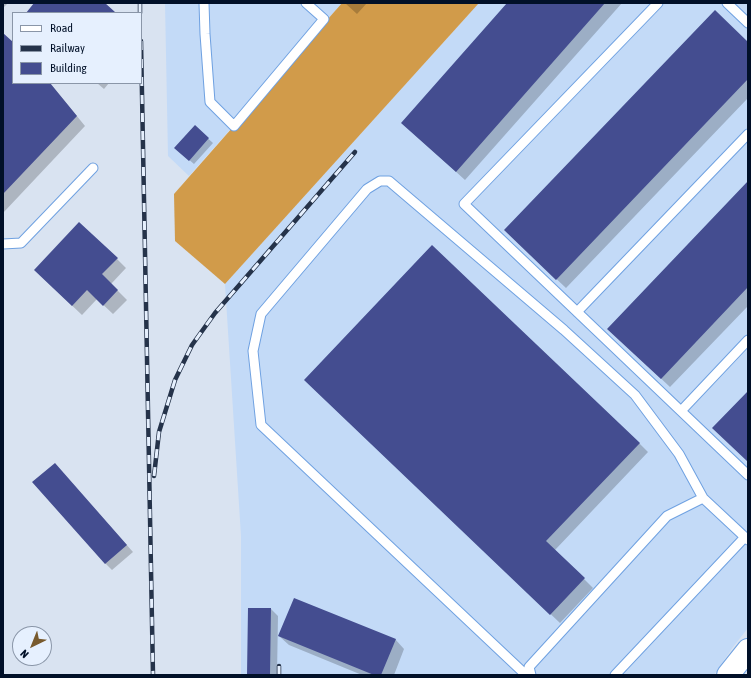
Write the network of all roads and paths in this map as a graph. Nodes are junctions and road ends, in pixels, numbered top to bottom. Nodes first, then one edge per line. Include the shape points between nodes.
1 (204, 3) edge
2 (306, 3) edge
3 (658, 3) edge
4 (727, 3) edge
5 (748, 23) edge
6 (748, 134) edge
7 (93, 168) dead end
8 (3, 244) edge
9 (577, 312) junction
10 (748, 340) edge
11 (681, 411) junction
12 (748, 475) edge
13 (702, 498) junction
14 (747, 538) edge
15 (748, 650) edge
16 (526, 675) edge
17 (532, 675) edge
18 (615, 675) edge
19 (728, 675) edge

1 - 2 lane via 210,102 234,126 324,19
3 - 9 lane via 464,204
4 - 5 lane
6 - 9 lane
7 - 8 lane via 21,243
9 - 11 lane
10 - 11 lane
11 - 12 lane
13 - 14 lane
13 - 16 lane via 679,454 635,395 564,330 389,181 380,181 367,189 261,314 253,351 261,425
13 - 17 lane via 667,516 529,667
14 - 18 lane
15 - 19 street

